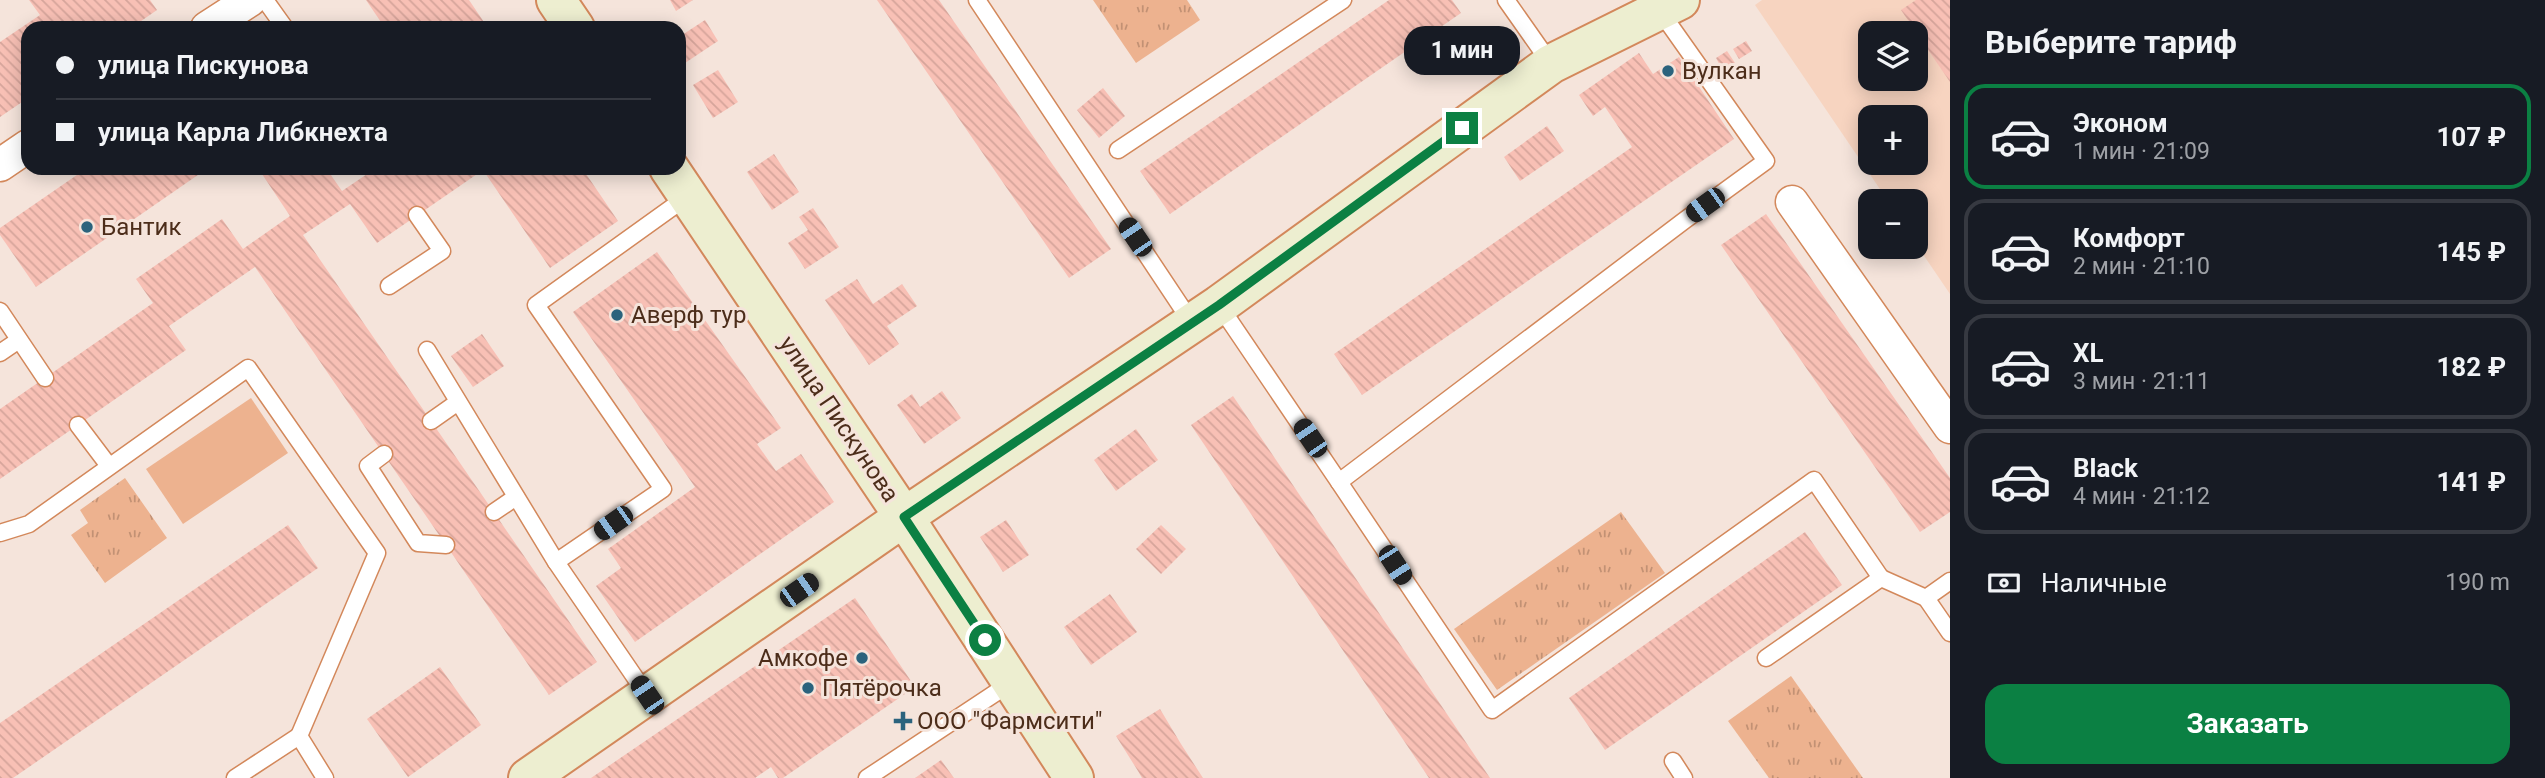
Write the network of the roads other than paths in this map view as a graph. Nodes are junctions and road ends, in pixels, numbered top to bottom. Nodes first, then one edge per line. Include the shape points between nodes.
1 (265, 0) edge
2 (556, 0) edge
3 (978, 0) edge
4 (1343, 0) edge
5 (1506, 0) edge
6 (238, 3) edge
7 (1664, 4) edge
8 (216, 21) edge
9 (280, 21) edge
10 (570, 21) edge
11 (1551, 64) junction
12 (1118, 150) dead end
13 (21, 151) edge
14 (0, 165) edge
15 (679, 182) edge
16 (1791, 202) dead end
17 (417, 215) dead end
18 (389, 286) dead end
19 (0, 311) edge
20 (1205, 314) junction
21 (19, 340) junction
22 (427, 350) dead end
23 (0, 353) edge
24 (46, 378) dead end
25 (458, 402) junction
26 (431, 421) dead end
27 (78, 425) dead end
28 (1950, 427) edge
29 (384, 454) dead end
30 (109, 466) junction
31 (1339, 482) junction
32 (516, 497) junction
33 (494, 512) dead end
34 (904, 517) junction
35 (0, 533) edge
36 (446, 545) dead end
37 (556, 562) junction
38 (1881, 578) junction
39 (1950, 582) edge
40 (1926, 598) junction
41 (1950, 633) edge
42 (1766, 658) dead end
43 (1012, 682) junction
44 (647, 695) junction
45 (299, 736) junction
46 (1673, 761) dead end
47 (235, 778) edge
48 (325, 778) edge
49 (528, 778) edge
50 (867, 778) edge
51 (1074, 778) edge
52 (1684, 778) edge

1 - 9 lane
2 - 10 street
3 - 20 lane
4 - 12 lane
5 - 11 lane
6 - 8 street
7 - 11 street
7 - 31 lane via 1766,162
11 - 20 street
13 - 14 street
15 - 34 street, улица Пискунова
15 - 37 lane via 536,304 663,489
16 - 28 street
17 - 18 lane via 442,251
19 - 21 lane
20 - 31 lane
20 - 34 street
21 - 23 lane
21 - 24 lane
22 - 25 lane
25 - 26 lane
25 - 32 lane
27 - 30 lane
29 - 36 lane via 368,466 418,544
30 - 35 lane via 29,524
30 - 45 lane via 247,368 263,390 377,553
31 - 38 lane via 1492,710 1814,480
32 - 33 lane
32 - 37 lane
34 - 43 street, улица Пискунова
34 - 44 street
37 - 44 lane
38 - 40 lane
38 - 42 lane
39 - 40 lane
40 - 41 lane
43 - 50 lane
43 - 51 street, улица Пискунова
44 - 49 street
45 - 47 lane
45 - 48 lane
46 - 52 lane

